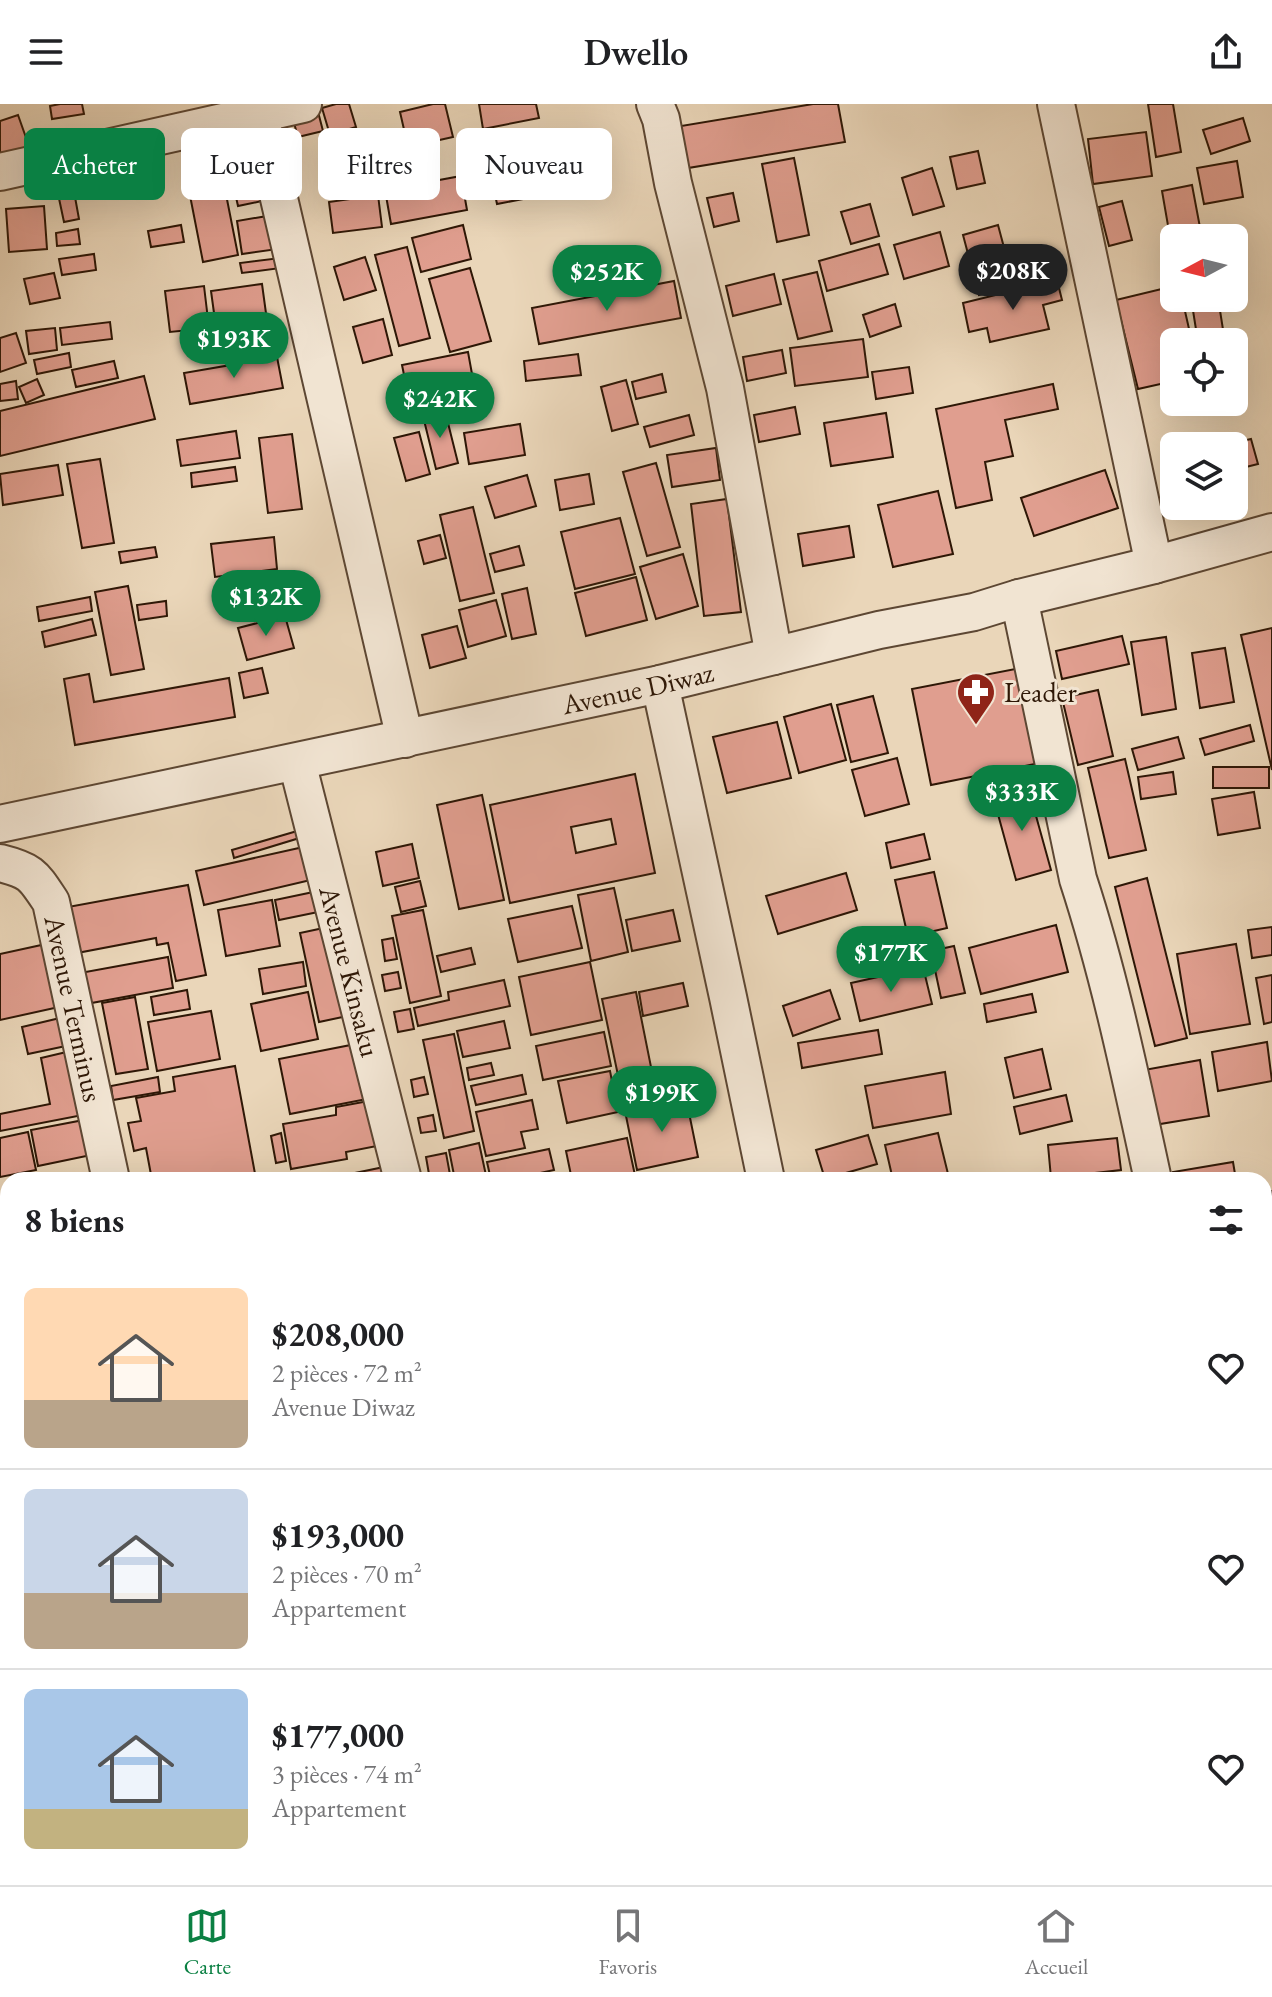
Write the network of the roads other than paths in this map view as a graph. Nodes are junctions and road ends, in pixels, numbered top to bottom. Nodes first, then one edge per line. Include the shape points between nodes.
1 (303, 104) edge
2 (655, 104) edge
3 (1056, 104) edge
4 (258, 110) edge
5 (0, 172) edge
6 (1272, 532) edge
7 (1154, 565) junction
8 (1019, 598) junction
9 (774, 656) junction
10 (660, 684) junction
11 (405, 739) junction
12 (297, 762) junction
13 (0, 824) edge
14 (0, 863) edge
15 (109, 1172) edge
16 (401, 1172) edge
17 (764, 1172) edge
18 (1151, 1172) edge

1 - 4 street
2 - 9 street via 725,388
3 - 7 street
4 - 5 street
4 - 11 street
6 - 7 street, Avenue Diwaz
7 - 8 street, Avenue Diwaz
8 - 9 street, Avenue Diwaz
8 - 18 street via 1078,879
9 - 10 street, Avenue Diwaz
10 - 11 street, Avenue Diwaz
10 - 17 street
11 - 12 street, Avenue Diwaz
12 - 13 street, Avenue Diwaz
12 - 16 street, Avenue Kinsaku
14 - 15 street, Avenue Terminus via 34,876 51,902

